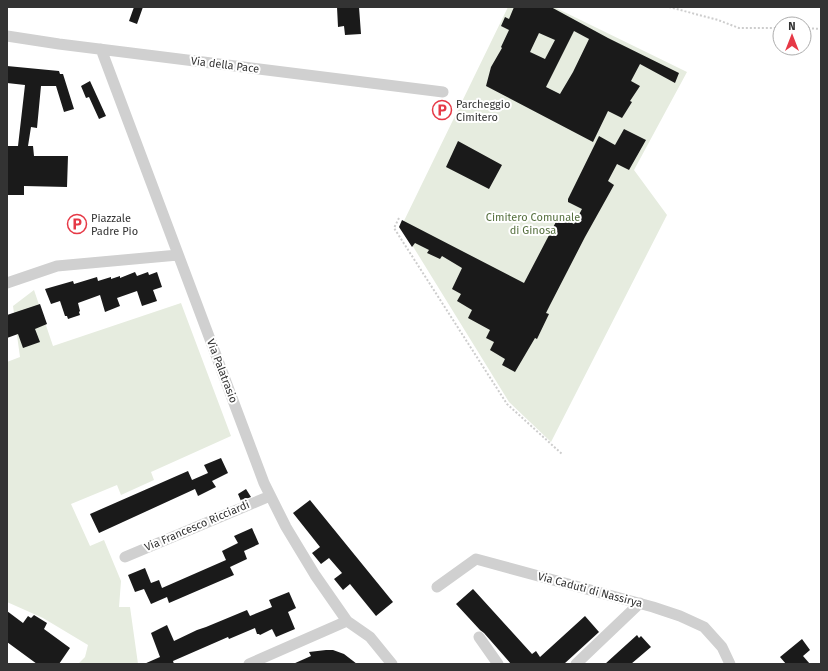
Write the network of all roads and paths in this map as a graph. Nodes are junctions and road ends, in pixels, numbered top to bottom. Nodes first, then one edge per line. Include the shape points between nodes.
1 (669, 7) edge
2 (772, 28) edge
3 (7, 36) edge
4 (101, 49) junction
5 (443, 92) dead end
6 (399, 218) dead end
7 (178, 254) junction
8 (7, 283) edge
9 (562, 454) dead end
10 (270, 496) junction
11 (125, 557) dead end
12 (437, 588) dead end
13 (640, 603) junction
14 (347, 621) junction
15 (479, 637) dead end
16 (249, 664) edge
17 (392, 664) edge
18 (498, 664) edge
19 (576, 664) edge
20 (730, 664) edge

1 - 2 path via 739,28
3 - 4 street, Via della Pace
4 - 5 street, Via della Pace
4 - 7 street, Via Palatrasio
6 - 9 path via 394,228 507,404
7 - 8 street via 57,266
7 - 10 street, Via Palatrasio
10 - 11 street, Via Francesco Ricciardi
10 - 14 street, Via Palatrasio via 286,527
12 - 13 street, Via Caduti di Nassirya via 476,559
13 - 19 street
13 - 20 street, Via Caduti di Nassirya via 704,627 722,647
14 - 16 street
14 - 17 street, Via Palatrasio via 370,637
15 - 18 street

